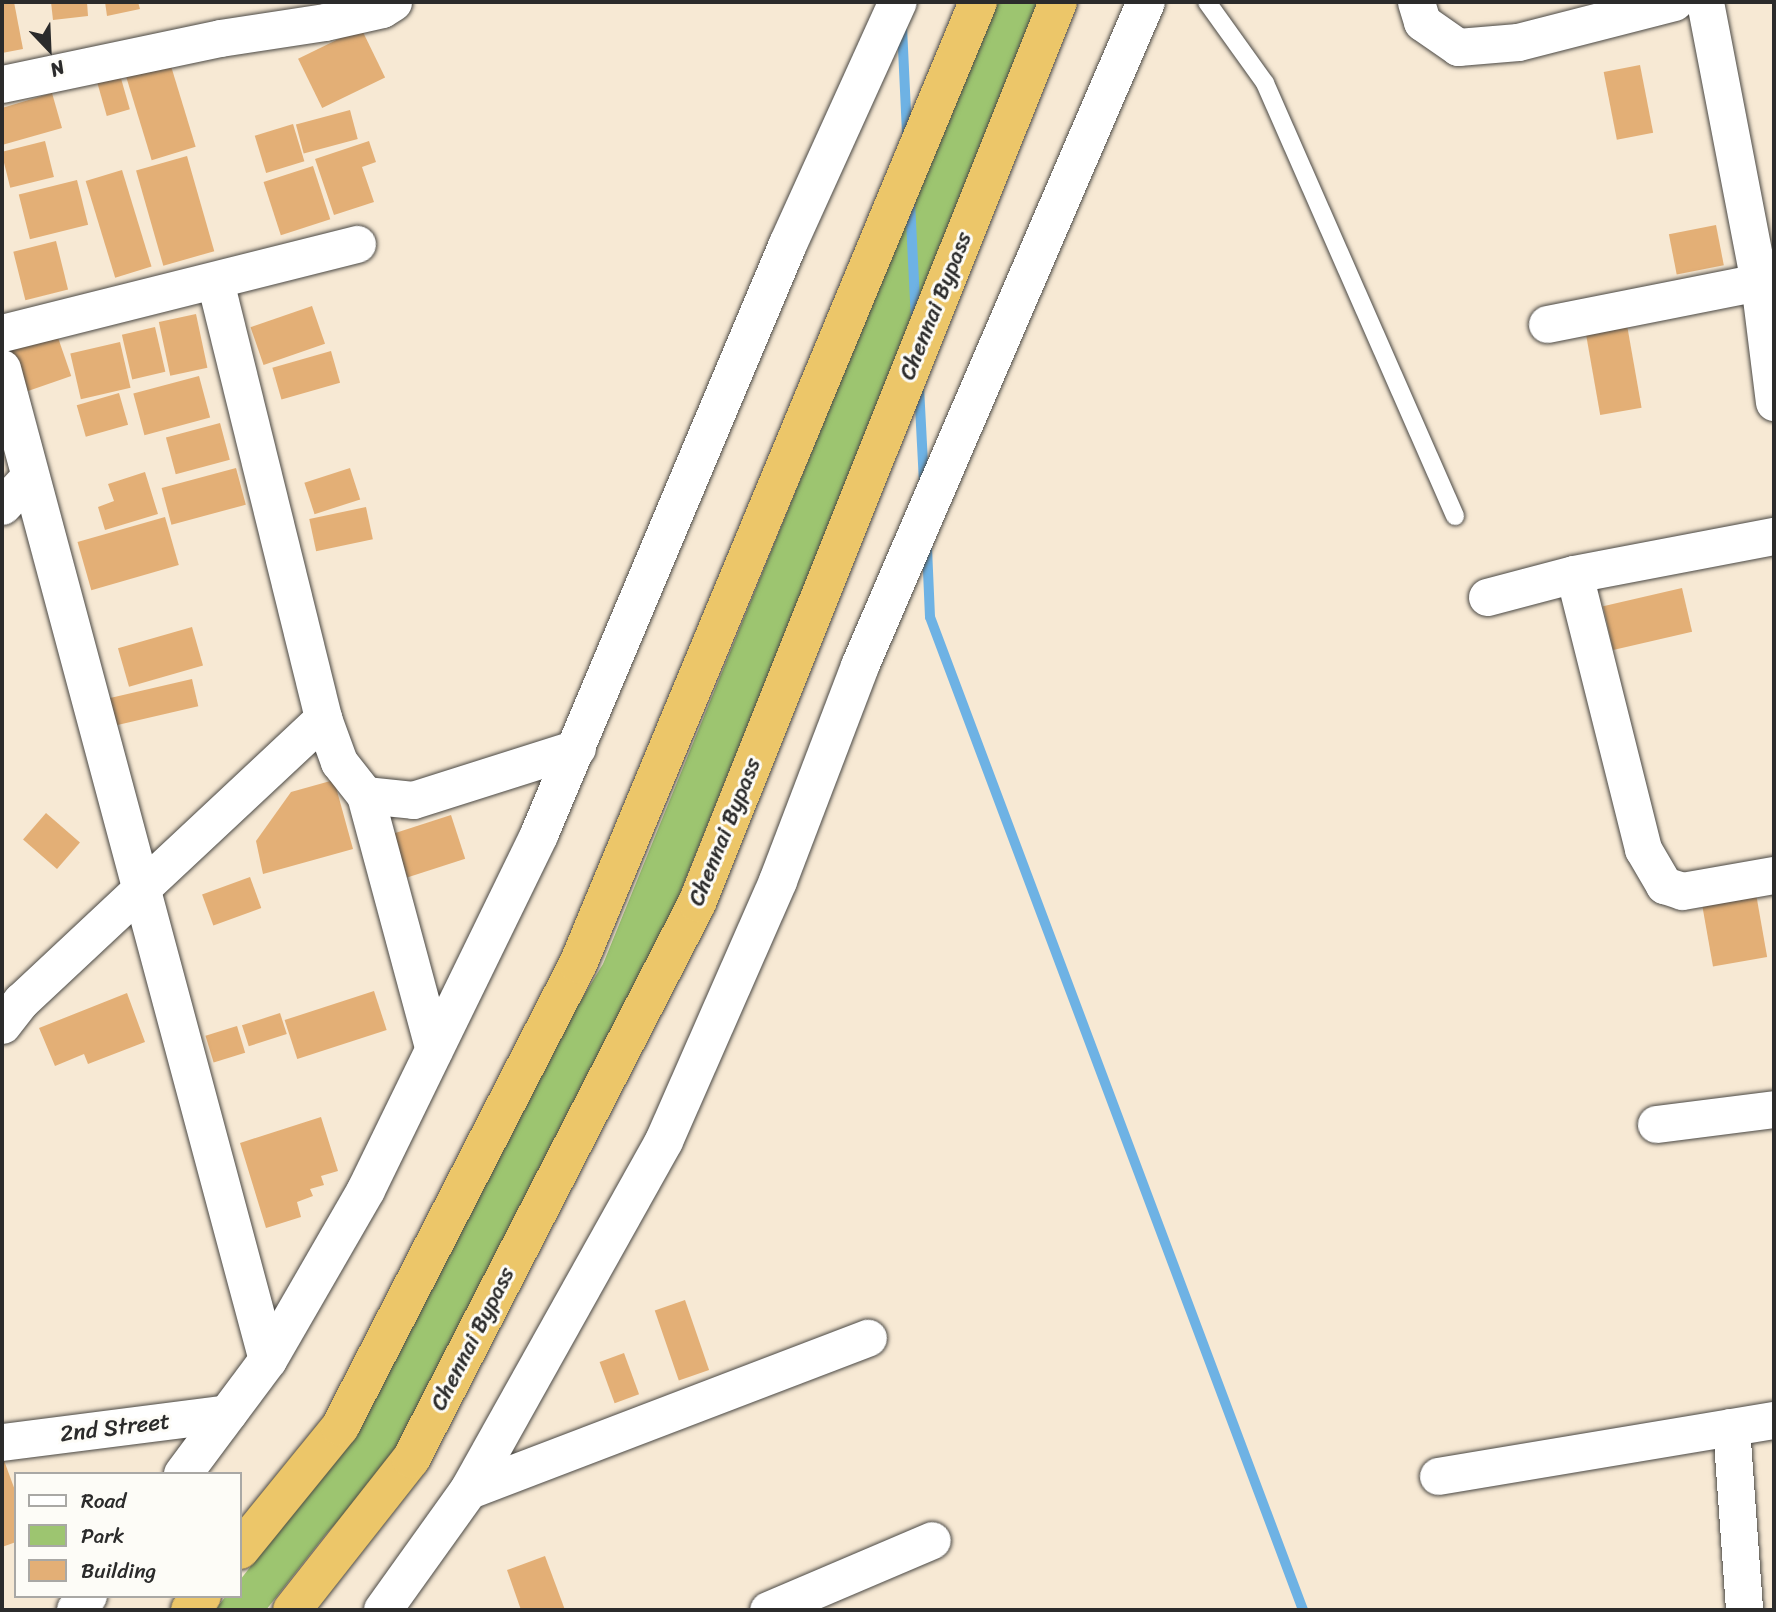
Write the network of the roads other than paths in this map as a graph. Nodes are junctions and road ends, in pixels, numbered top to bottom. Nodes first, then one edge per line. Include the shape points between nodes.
1 (393, 2) edge
2 (898, 2) edge
3 (978, 2) edge
4 (1058, 2) edge
5 (1146, 2) edge
6 (1207, 2) edge
7 (1416, 2) edge
8 (1674, 2) edge
9 (1705, 2) edge
10 (2, 84) edge
11 (357, 244) dead end
12 (215, 281) junction
13 (1759, 282) junction
14 (1547, 324) dead end
15 (2, 333) edge
16 (2, 369) edge
17 (1774, 402) edge
18 (29, 477) junction
19 (2, 506) edge
20 (1455, 516) dead end
21 (1774, 536) edge
22 (1574, 574) junction
23 (1487, 597) dead end
24 (323, 719) junction
25 (577, 748) junction
26 (365, 795) junction
27 (1774, 875) edge
28 (140, 890) junction
29 (8, 1003) edge
30 (434, 1050) junction
31 (1774, 1109) edge
32 (1656, 1124) dead end
33 (868, 1338) dead end
34 (268, 1360) junction
35 (229, 1413) junction
36 (1774, 1420) edge
37 (1731, 1427) junction
38 (2, 1442) edge
39 (185, 1472) edge
40 (1438, 1476) dead end
41 (469, 1490) junction
42 (932, 1540) dead end
43 (242, 1548) edge
44 (292, 1610) edge
45 (383, 1610) edge
46 (768, 1610) edge
47 (1744, 1610) edge

1 - 10 street via 325,23 220,38
2 - 25 street via 789,244
3 - 43 highway via 578,964 340,1427
4 - 44 highway, Chennai Bypass via 697,903 411,1459
5 - 41 street via 860,666 778,881 664,1142
6 - 20 lane via 1265,83
7 - 8 street via 1422,22 1458,47 1518,41
9 - 13 street
11 - 12 street
12 - 15 street
12 - 24 street
13 - 14 street
13 - 17 street
16 - 18 street
18 - 19 street
18 - 28 street
21 - 22 street
22 - 23 street
22 - 27 street via 1643,849 1664,886 1682,891
24 - 26 street via 339,762
24 - 28 street
25 - 26 street via 413,800
25 - 30 street
26 - 30 street
28 - 29 street
28 - 34 street
30 - 34 street via 366,1190
31 - 32 street
33 - 41 street
34 - 35 street
35 - 38 street, 2nd Street
35 - 39 street
36 - 37 street
37 - 40 street
37 - 47 street
41 - 45 street
42 - 46 street

